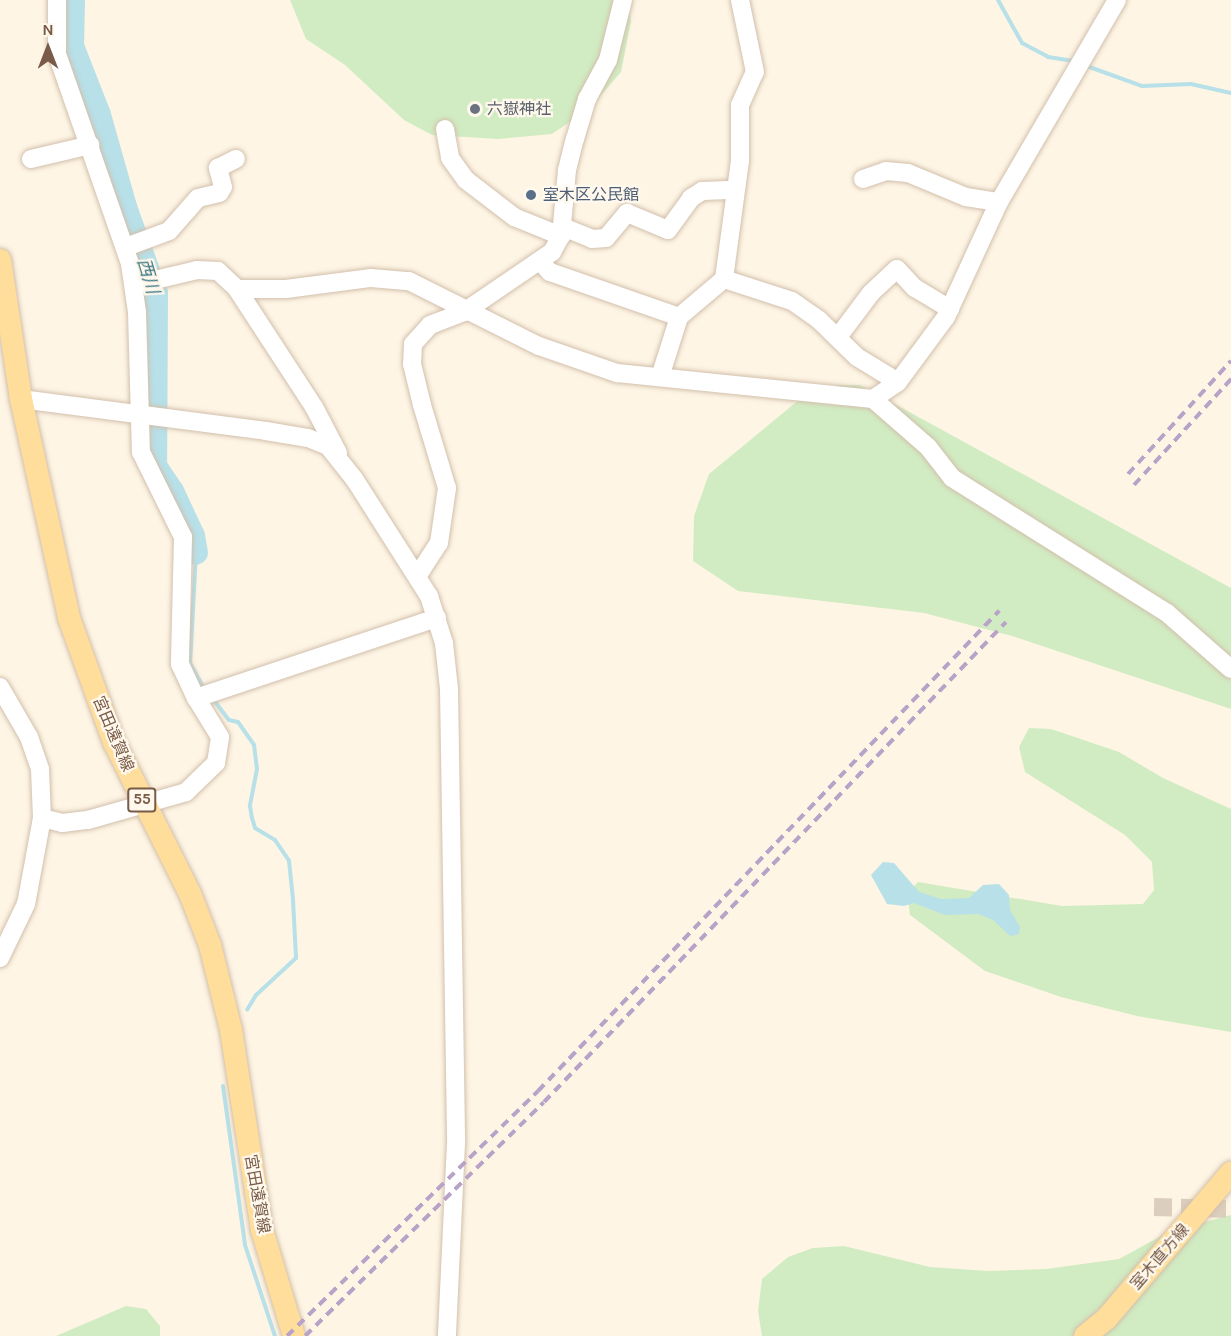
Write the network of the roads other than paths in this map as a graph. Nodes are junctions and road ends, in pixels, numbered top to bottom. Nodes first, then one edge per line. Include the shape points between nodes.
1 (57, 0) edge
2 (623, 0) edge
3 (740, 0) edge
4 (1117, 0) edge
5 (445, 129) dead end
6 (90, 145) junction
7 (31, 159) dead end
8 (236, 159) dead end
9 (862, 179) dead end
10 (735, 190) junction
11 (999, 202) junction
12 (562, 231) junction
13 (126, 247) junction
14 (0, 260) edge
15 (540, 261) junction
16 (724, 279) junction
17 (134, 285) junction
18 (237, 289) junction
19 (950, 309) junction
20 (464, 312) junction
21 (679, 317) junction
22 (838, 337) junction
23 (660, 377) junction
24 (898, 382) junction
25 (21, 399) junction
26 (873, 399) junction
27 (138, 414) junction
28 (342, 461) junction
29 (418, 575) junction
30 (437, 618) junction
31 (1231, 669) edge
32 (0, 687) edge
33 (196, 698) junction
34 (145, 805) junction
35 (42, 818) junction
36 (0, 958) edge
37 (1231, 1173) edge
38 (294, 1336) edge
39 (447, 1336) edge
40 (1084, 1336) edge

1 - 6 street via 57,54
2 - 12 street via 608,60 587,99 575,139 567,170
3 - 10 street via 755,72 740,105 740,161
4 - 11 street
5 - 12 street via 450,158 466,180 514,217
6 - 7 street
6 - 13 street
8 - 13 street via 218,168 223,186 219,193 198,198 169,231
9 - 11 street via 886,171 908,173 966,197
10 - 12 street via 702,191 691,198 668,230 627,213 606,238
10 - 16 street
11 - 19 street
12 - 15 street via 552,252
13 - 17 street
14 - 25 main road, 宮田遠賀線 / 55
15 - 20 street
15 - 21 street via 550,272
16 - 21 street
16 - 22 street via 792,301
17 - 18 street via 218,271
17 - 27 street
18 - 20 street via 286,289 371,278 408,281
18 - 28 street via 314,407
19 - 22 street via 915,288 897,269 871,293
19 - 24 street via 921,357
20 - 23 street via 595,367
20 - 29 street via 430,325 414,344 412,364 447,488 439,543
21 - 23 street
22 - 24 street via 857,357
23 - 26 street
24 - 26 street
25 - 27 street
25 - 34 main road, 宮田遠賀線 / 55 via 69,618 114,742
26 - 31 street via 928,447 952,478 1167,613
27 - 28 street via 308,438 328,446
27 - 33 street via 143,462 183,537 180,664
28 - 29 street
29 - 30 street
30 - 33 street
30 - 39 street via 448,689 456,1143
32 - 35 street via 29,737 40,769
33 - 34 street via 220,737 216,763 186,792
34 - 35 street via 71,822
34 - 38 main road, 宮田遠賀線 / 55 via 191,896 213,955 231,1030 262,1230
35 - 36 street via 26,904
37 - 40 main road, 室木直方線 via 1107,1318

